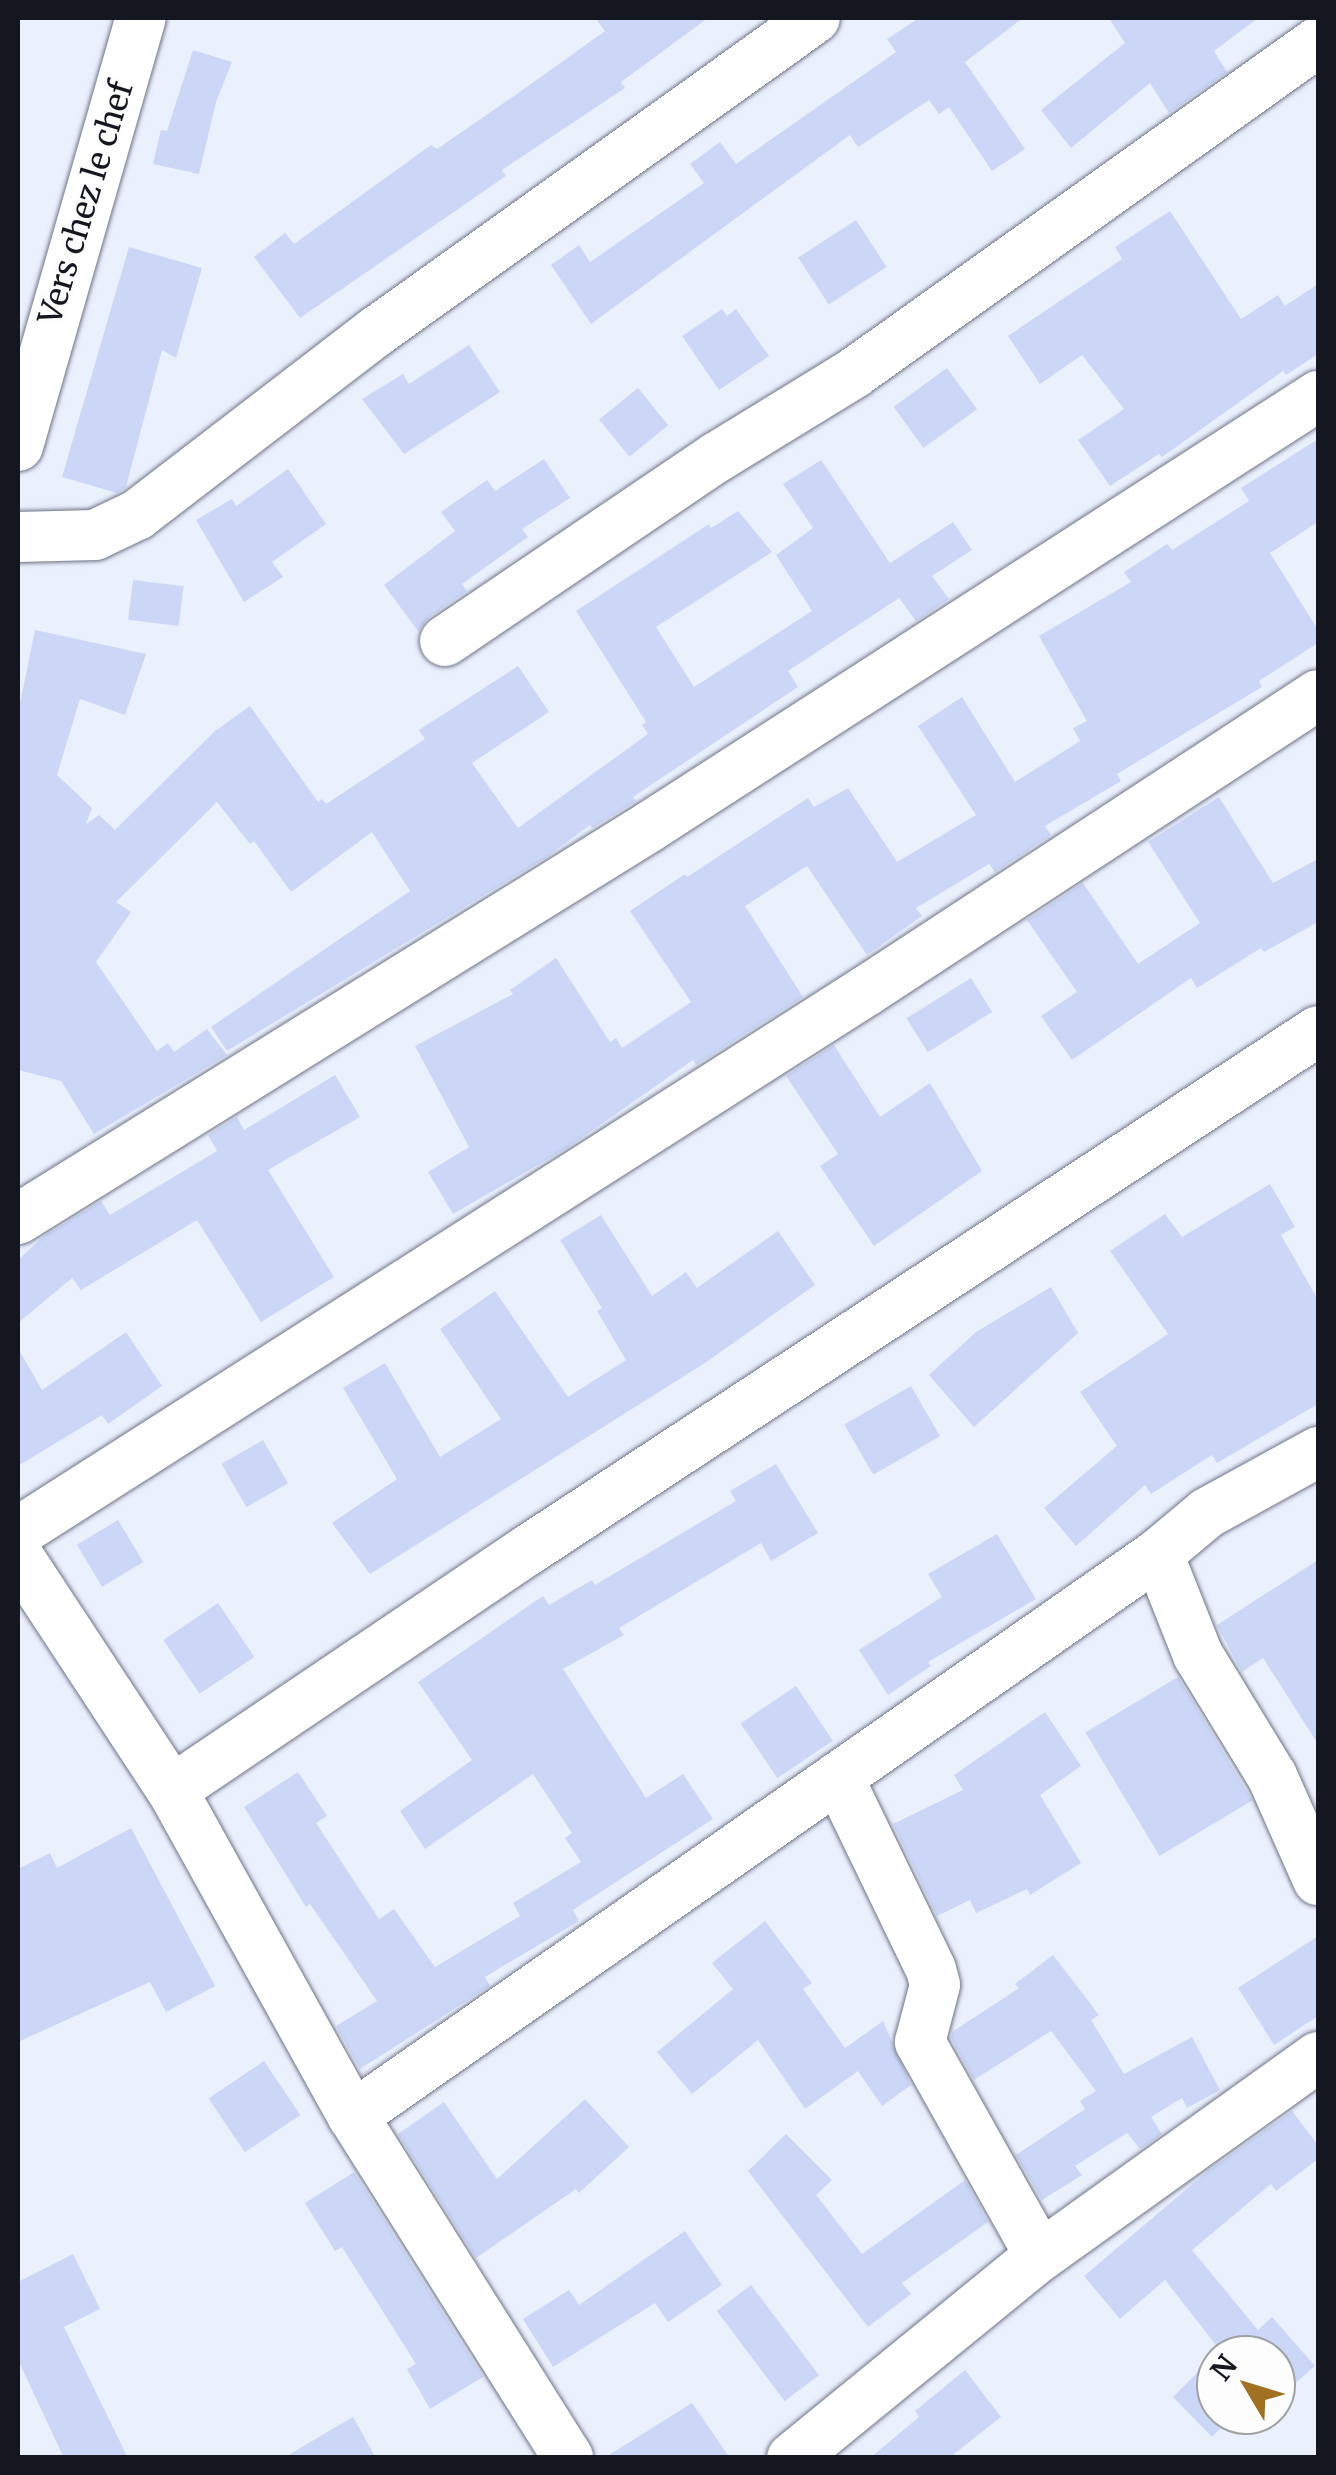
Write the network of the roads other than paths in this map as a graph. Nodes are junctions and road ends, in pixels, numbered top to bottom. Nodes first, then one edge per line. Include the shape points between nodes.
1 (141, 18) edge
2 (816, 18) edge
3 (1318, 42) edge
4 (1318, 396) edge
5 (18, 446) edge
6 (18, 537) edge
7 (445, 641) dead end
8 (1318, 696) edge
9 (1318, 1031) edge
10 (18, 1219) edge
11 (1318, 1452) edge
12 (18, 1532) edge
13 (1158, 1554) junction
14 (18, 1556) edge
15 (838, 1777) junction
16 (172, 1790) junction
17 (1318, 1880) edge
18 (1318, 2057) edge
19 (353, 2116) junction
20 (1040, 2256) junction
21 (568, 2458) edge
22 (792, 2458) edge

1 - 5 street, Vers chez le chef
2 - 6 street via 377,331 138,515 94,534
3 - 7 street via 854,373
4 - 10 street via 649,827
8 - 12 street
9 - 16 street
11 - 13 street via 1208,1513
13 - 15 street
13 - 17 street via 1198,1655 1272,1776
14 - 16 street
15 - 19 street
15 - 20 street via 931,1969 935,1985 920,2042
16 - 19 street
18 - 20 street
19 - 21 street
20 - 22 street

